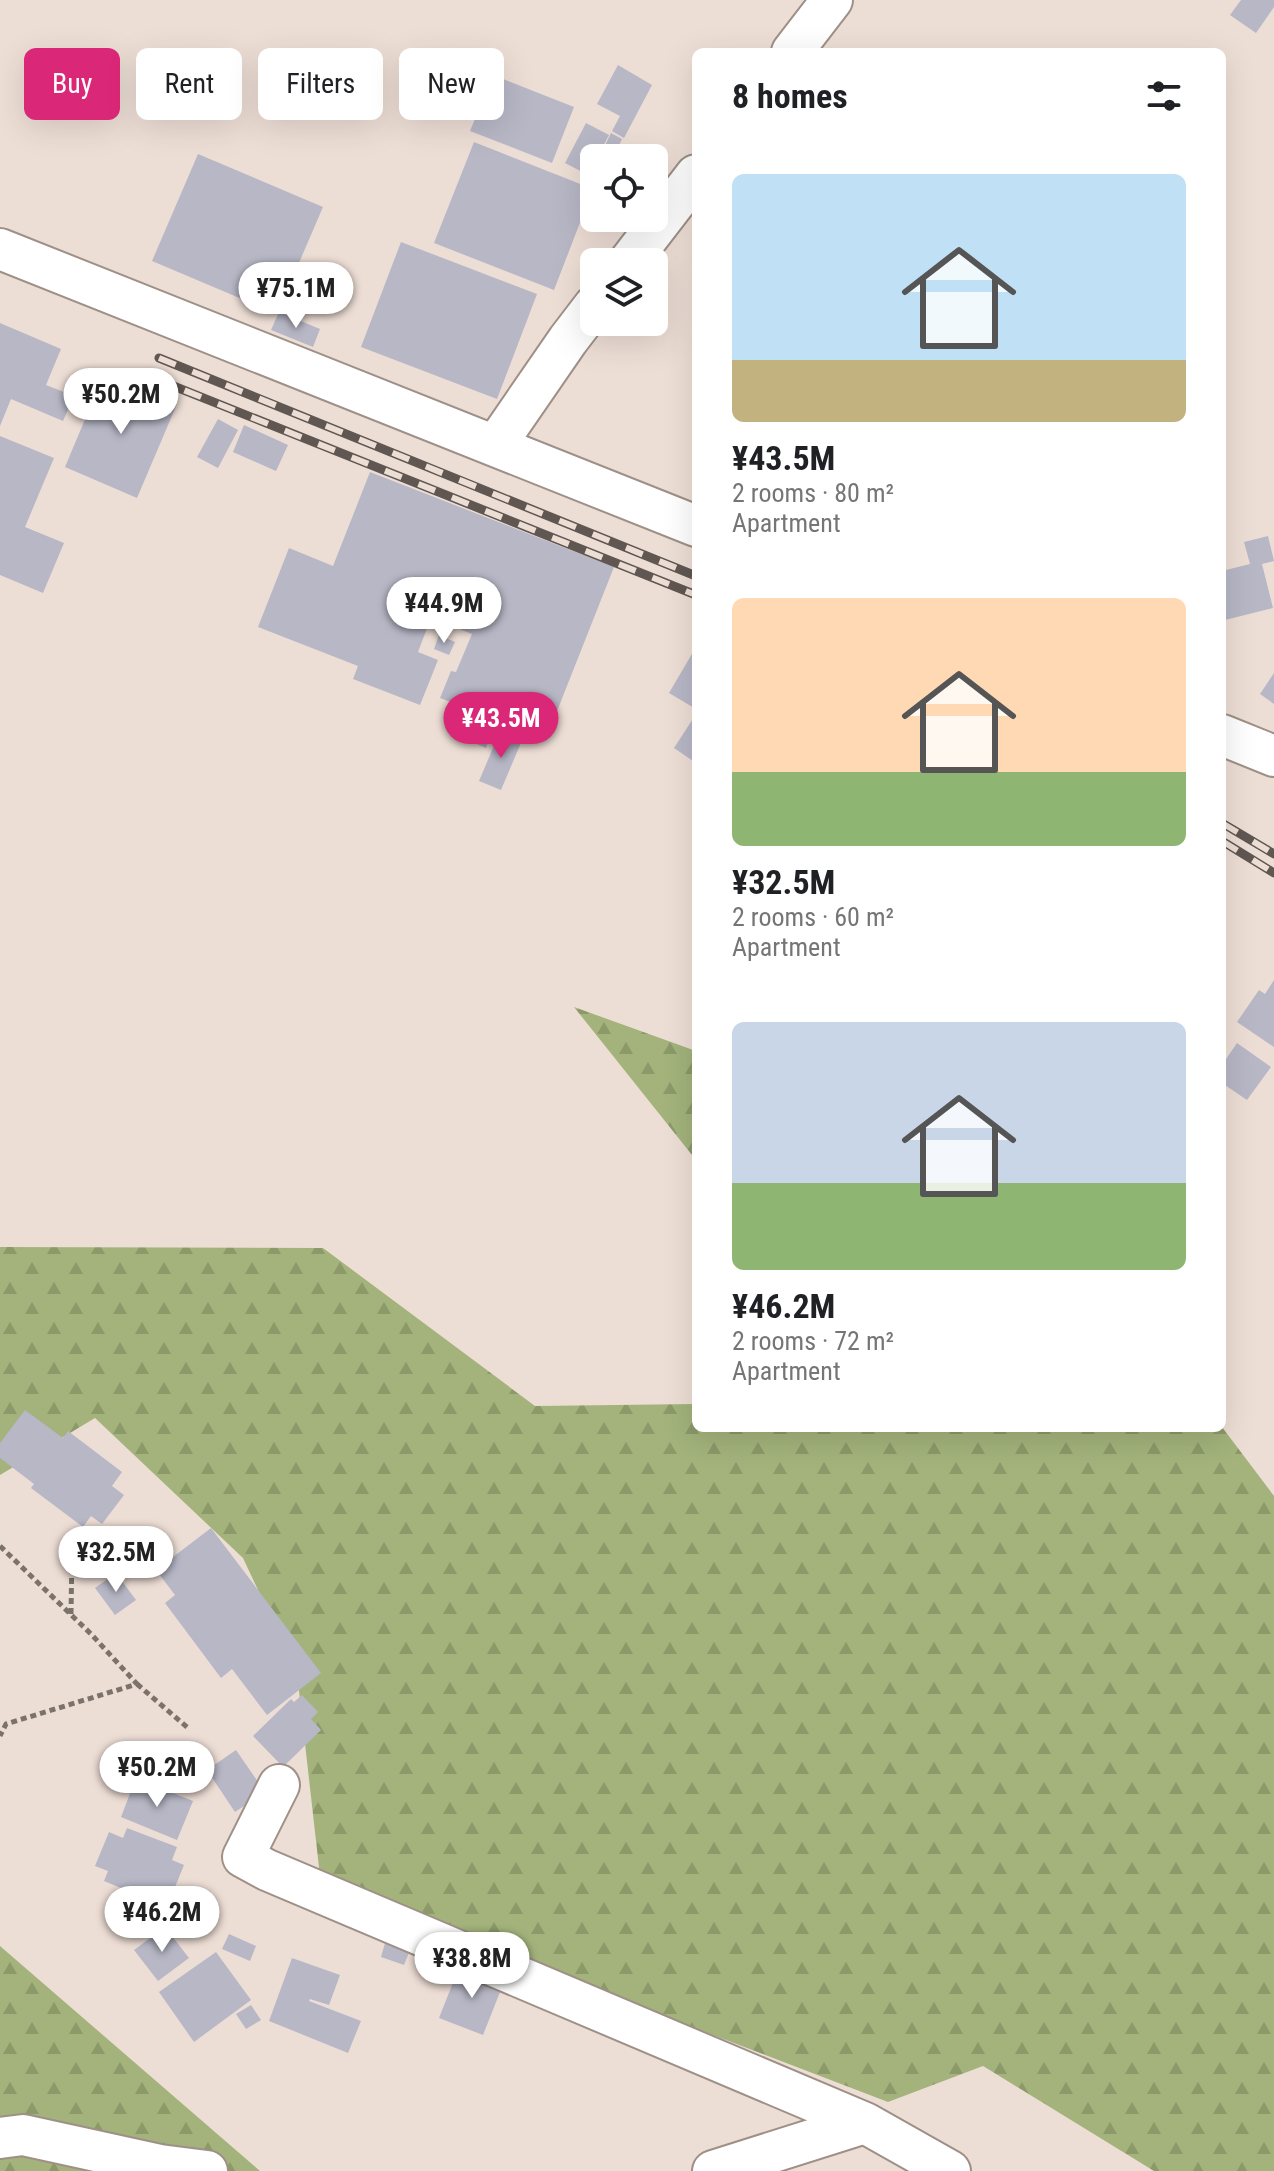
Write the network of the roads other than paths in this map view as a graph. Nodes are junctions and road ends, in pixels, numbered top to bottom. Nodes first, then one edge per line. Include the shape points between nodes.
1 (832, 0) edge
2 (795, 48) edge
3 (692, 180) edge
4 (640, 248) edge
5 (0, 249) edge
6 (580, 324) edge
7 (495, 446) junction
8 (692, 524) edge
9 (1226, 737) edge
10 (1274, 756) edge
11 (279, 1785) dead end
12 (865, 2123) junction
13 (0, 2138) edge
14 (207, 2171) edge
15 (713, 2171) edge
16 (950, 2171) edge

1 - 2 street
3 - 4 street
5 - 7 street
6 - 7 street
7 - 8 street
9 - 10 street
11 - 12 street via 243,1857
12 - 15 street
12 - 16 street
13 - 14 street via 23,2135

